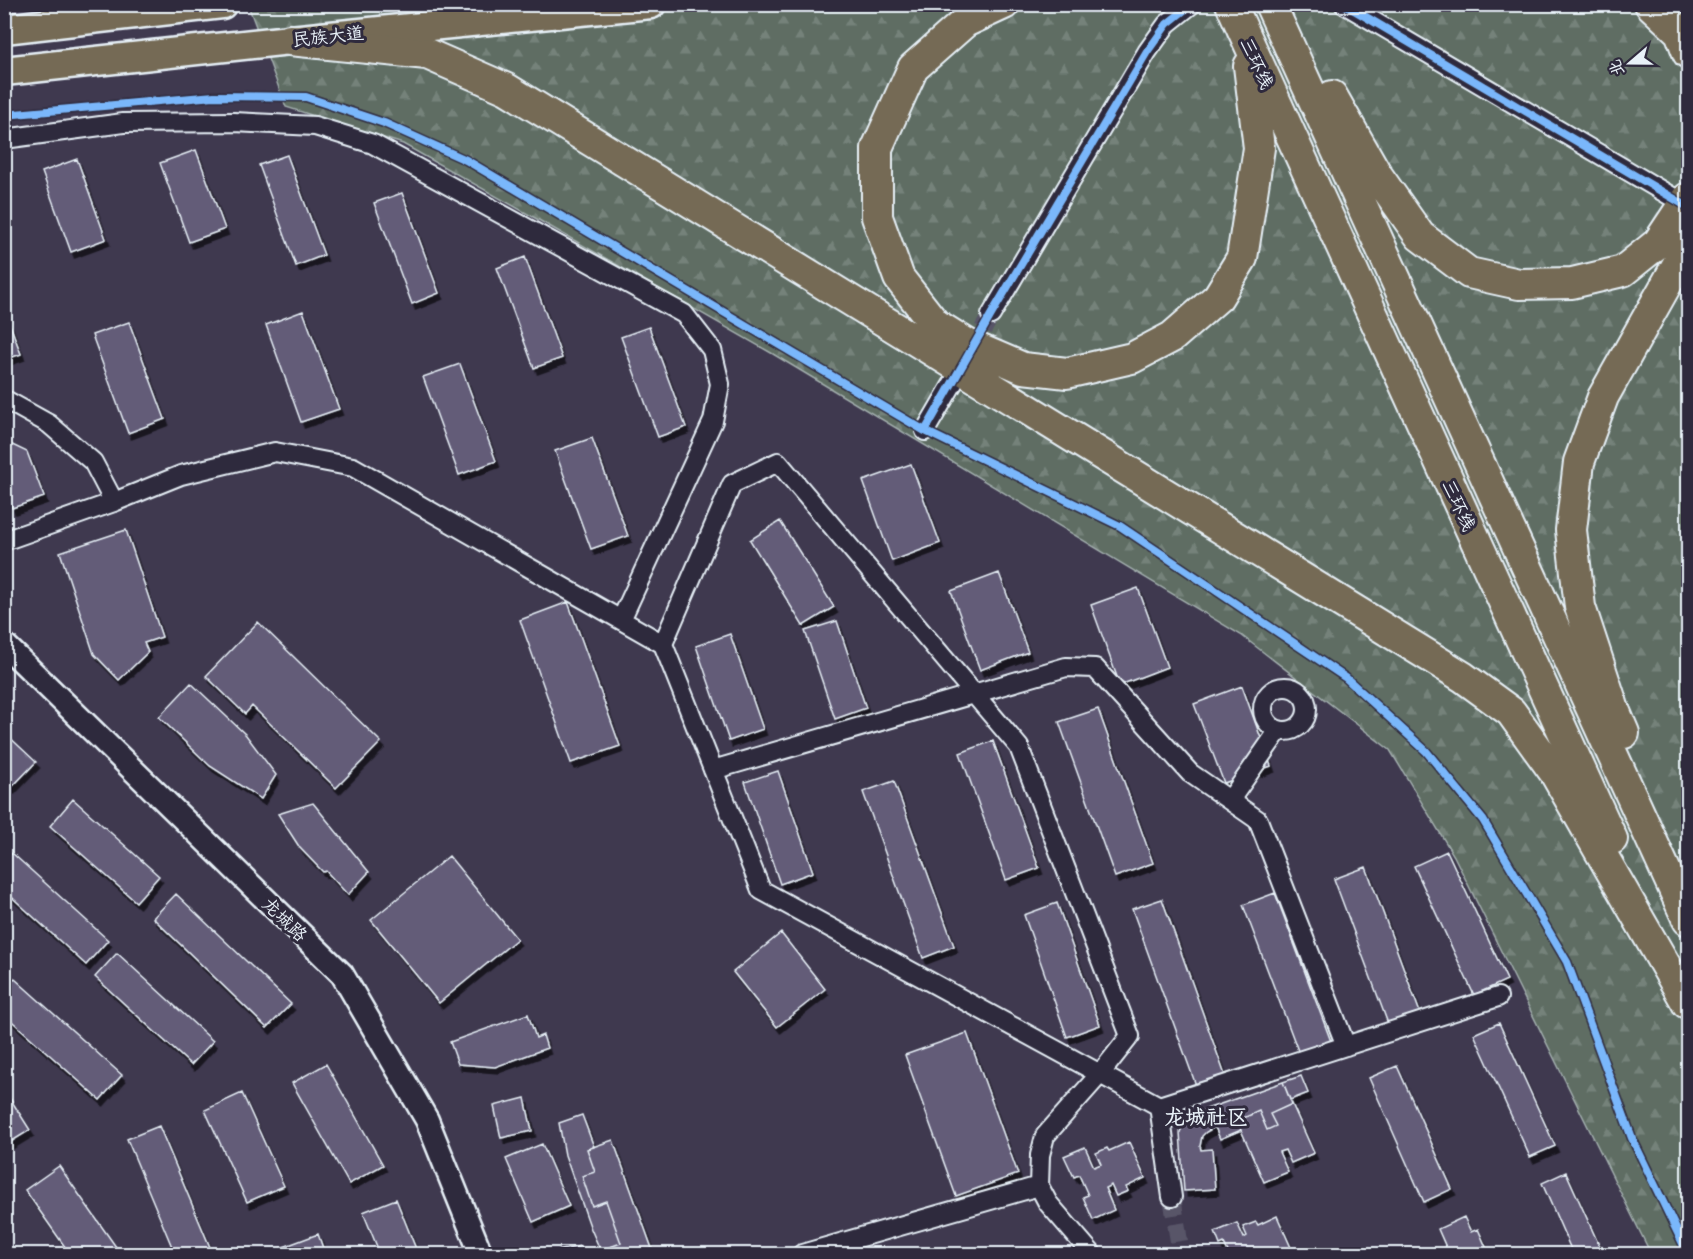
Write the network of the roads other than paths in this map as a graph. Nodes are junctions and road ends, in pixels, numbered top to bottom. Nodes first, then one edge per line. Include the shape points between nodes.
1 (222, 4) edge
2 (651, 4) edge
3 (1004, 4) edge
4 (1192, 4) edge
5 (1231, 4) edge
6 (1344, 4) edge
7 (1650, 4) edge
8 (193, 6) edge
9 (1286, 16) edge
10 (8, 27) edge
11 (1246, 39) junction
12 (290, 40) junction
13 (1689, 53) edge
14 (4, 71) edge
15 (1332, 96) junction
16 (4, 139) edge
17 (1681, 198) edge
18 (1689, 246) edge
19 (991, 315) tunnel mouth
20 (956, 378) dead end
21 (4, 399) edge
22 (925, 431) dead end
23 (114, 502) junction
24 (4, 541) edge
25 (621, 620) junction
26 (4, 644) edge
27 (663, 644) junction
28 (4, 665) edge
29 (974, 694) junction
30 (1612, 707) junction
31 (1279, 730) dead end
32 (713, 770) junction
33 (1230, 800) junction
34 (1689, 872) edge
35 (1689, 920) edge
36 (1498, 997) dead end
37 (1688, 1004) edge
38 (1346, 1046) junction
39 (1100, 1074) junction
40 (1159, 1106) junction
41 (1039, 1186) junction
42 (1172, 1197) tunnel mouth
43 (464, 1254) edge
44 (480, 1254) edge
45 (802, 1254) edge
46 (1092, 1254) edge

1 - 8 main road
2 - 12 main road, 民族大道
3 - 11 highway via 965,22 913,68 877,148 877,217 899,278 935,324 967,344 1023,368 1067,373 1132,358 1172,337 1218,297 1242,258 1259,148
4 - 19 street via 1167,24 1147,52
5 - 11 highway, 三环线
6 - 17 street
7 - 13 highway via 1680,32
8 - 10 main road
9 - 15 highway
9 - 35 highway, 三环线
11 - 37 highway, 三环线
12 - 14 main road, 民族大道
12 - 37 highway via 427,54 507,89 1463,677 1511,712 1555,773
15 - 17 highway via 1377,175 1420,236 1469,273 1529,284 1572,283 1623,271 1658,243
15 - 30 highway
16 - 25 street via 123,123 315,126 373,144 684,314 712,350 720,384 712,421
18 - 30 highway via 1603,397 1579,462 1571,530 1580,607
20 - 22 street
21 - 23 street via 50,424 93,462
23 - 24 street
23 - 25 street via 181,475 275,452 353,467
25 - 27 street
26 - 44 street, 龙城路 via 342,974 427,1120
27 - 29 street via 732,484 778,462
27 - 32 street
28 - 43 street, 龙城路 via 327,978 414,1124
29 - 32 street
29 - 33 street via 1066,667 1095,669 1190,773
29 - 39 street via 1019,747 1130,1036
30 - 34 highway
31 - 33 street
32 - 39 street via 761,890
33 - 38 street via 1258,820
36 - 38 street
38 - 40 street
39 - 40 street
39 - 41 street via 1046,1136 1040,1155
40 - 42 street
41 - 45 street
41 - 46 street via 1048,1203

